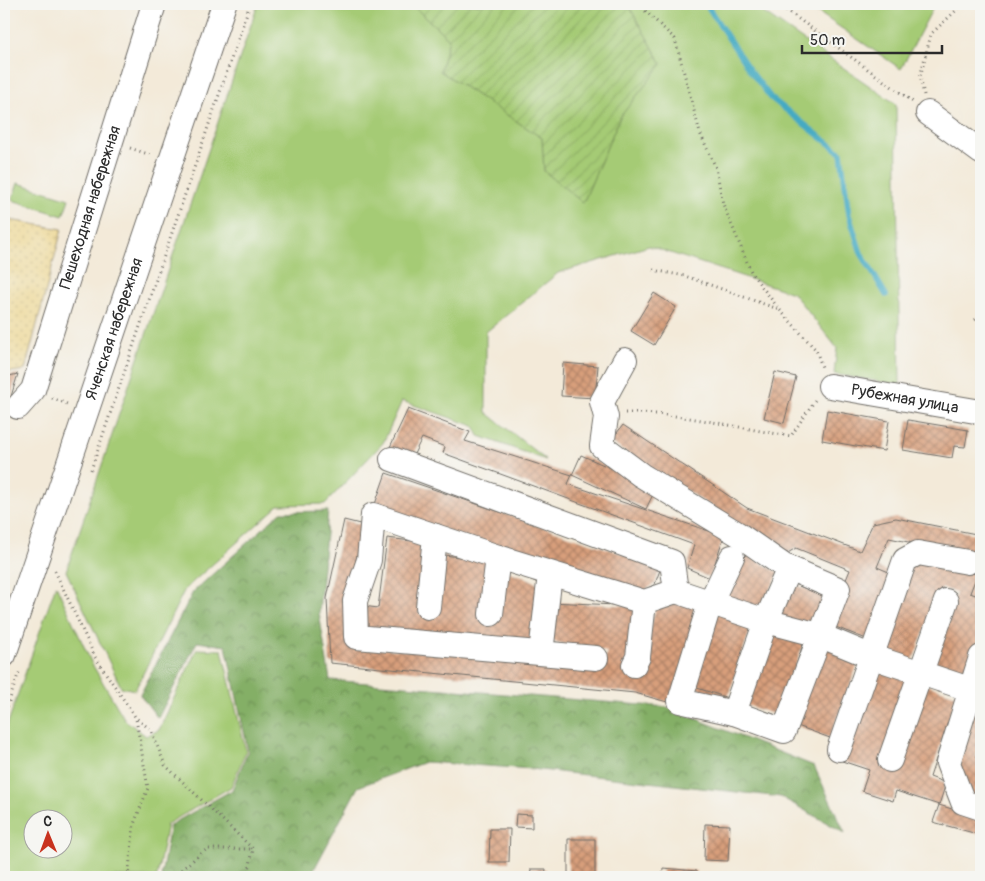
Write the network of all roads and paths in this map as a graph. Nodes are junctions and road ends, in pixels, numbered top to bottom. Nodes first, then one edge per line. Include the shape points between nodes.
1 (154, 4) edge
2 (224, 4) edge
3 (638, 4) edge
4 (778, 4) edge
5 (963, 4) edge
6 (928, 113) junction
7 (981, 152) edge
8 (981, 210) edge
9 (981, 220) edge
10 (653, 270) dead end
11 (779, 309) junction
12 (981, 315) edge
13 (975, 320) dead end
14 (625, 360) dead end
15 (830, 386) junction
16 (18, 407) dead end
17 (981, 412) edge
18 (606, 417) junction
19 (392, 459) dead end
20 (435, 536) junction
21 (498, 557) junction
22 (732, 557) dead end
23 (968, 562) dead end
24 (789, 568) junction
25 (55, 571) dead end
26 (550, 574) junction
27 (676, 591) junction
28 (946, 601) dead end
29 (644, 602) junction
30 (710, 603) junction
31 (428, 607) dead end
32 (491, 614) dead end
33 (766, 621) junction
34 (819, 636) junction
35 (541, 653) junction
36 (4, 655) edge
37 (870, 656) junction
38 (981, 657) edge
39 (596, 658) dead end
40 (634, 665) dead end
41 (919, 673) junction
42 (976, 691) edge
43 (734, 713) junction
44 (136, 718) junction
45 (839, 749) dead end
46 (890, 760) dead end
47 (981, 808) edge
48 (253, 849) junction
49 (128, 877) edge
50 (172, 877) edge
51 (248, 877) edge

1 - 16 street, Пешеходная набережная via 33,390
2 - 36 street, Яченская набережная
3 - 11 path via 675,39 700,133 716,168 723,204 752,274
4 - 6 path
5 - 6 path via 932,34 920,77
6 - 7 street
8 - 9 path
10 - 11 path via 685,276
11 - 15 path via 816,350
12 - 13 path
14 - 18 street via 602,402
15 - 17 street, Рубежная улица
15 - 18 path via 809,406 791,436 673,414 622,413
18 - 24 street via 602,446 641,475
19 - 27 street via 672,562
20 - 21 street
20 - 31 street
20 - 35 street via 373,515 369,560 355,601 356,637
21 - 26 street
21 - 32 street
22 - 30 street
23 - 37 street via 918,553 905,560
24 - 33 street
24 - 34 street via 838,589
25 - 44 path via 95,658
26 - 29 street
26 - 35 street
27 - 29 street
27 - 30 street
28 - 41 street
29 - 40 street via 638,657
30 - 33 street
30 - 43 street via 680,702
33 - 34 street
33 - 43 street
34 - 37 street
34 - 43 street via 784,731
35 - 39 street
37 - 41 street
37 - 45 street
38 - 42 street
41 - 42 street
41 - 46 street
42 - 47 street via 948,762 963,802
44 - 48 path via 151,730 165,765
44 - 49 path via 148,788 134,824
48 - 50 path via 207,849
48 - 51 path

